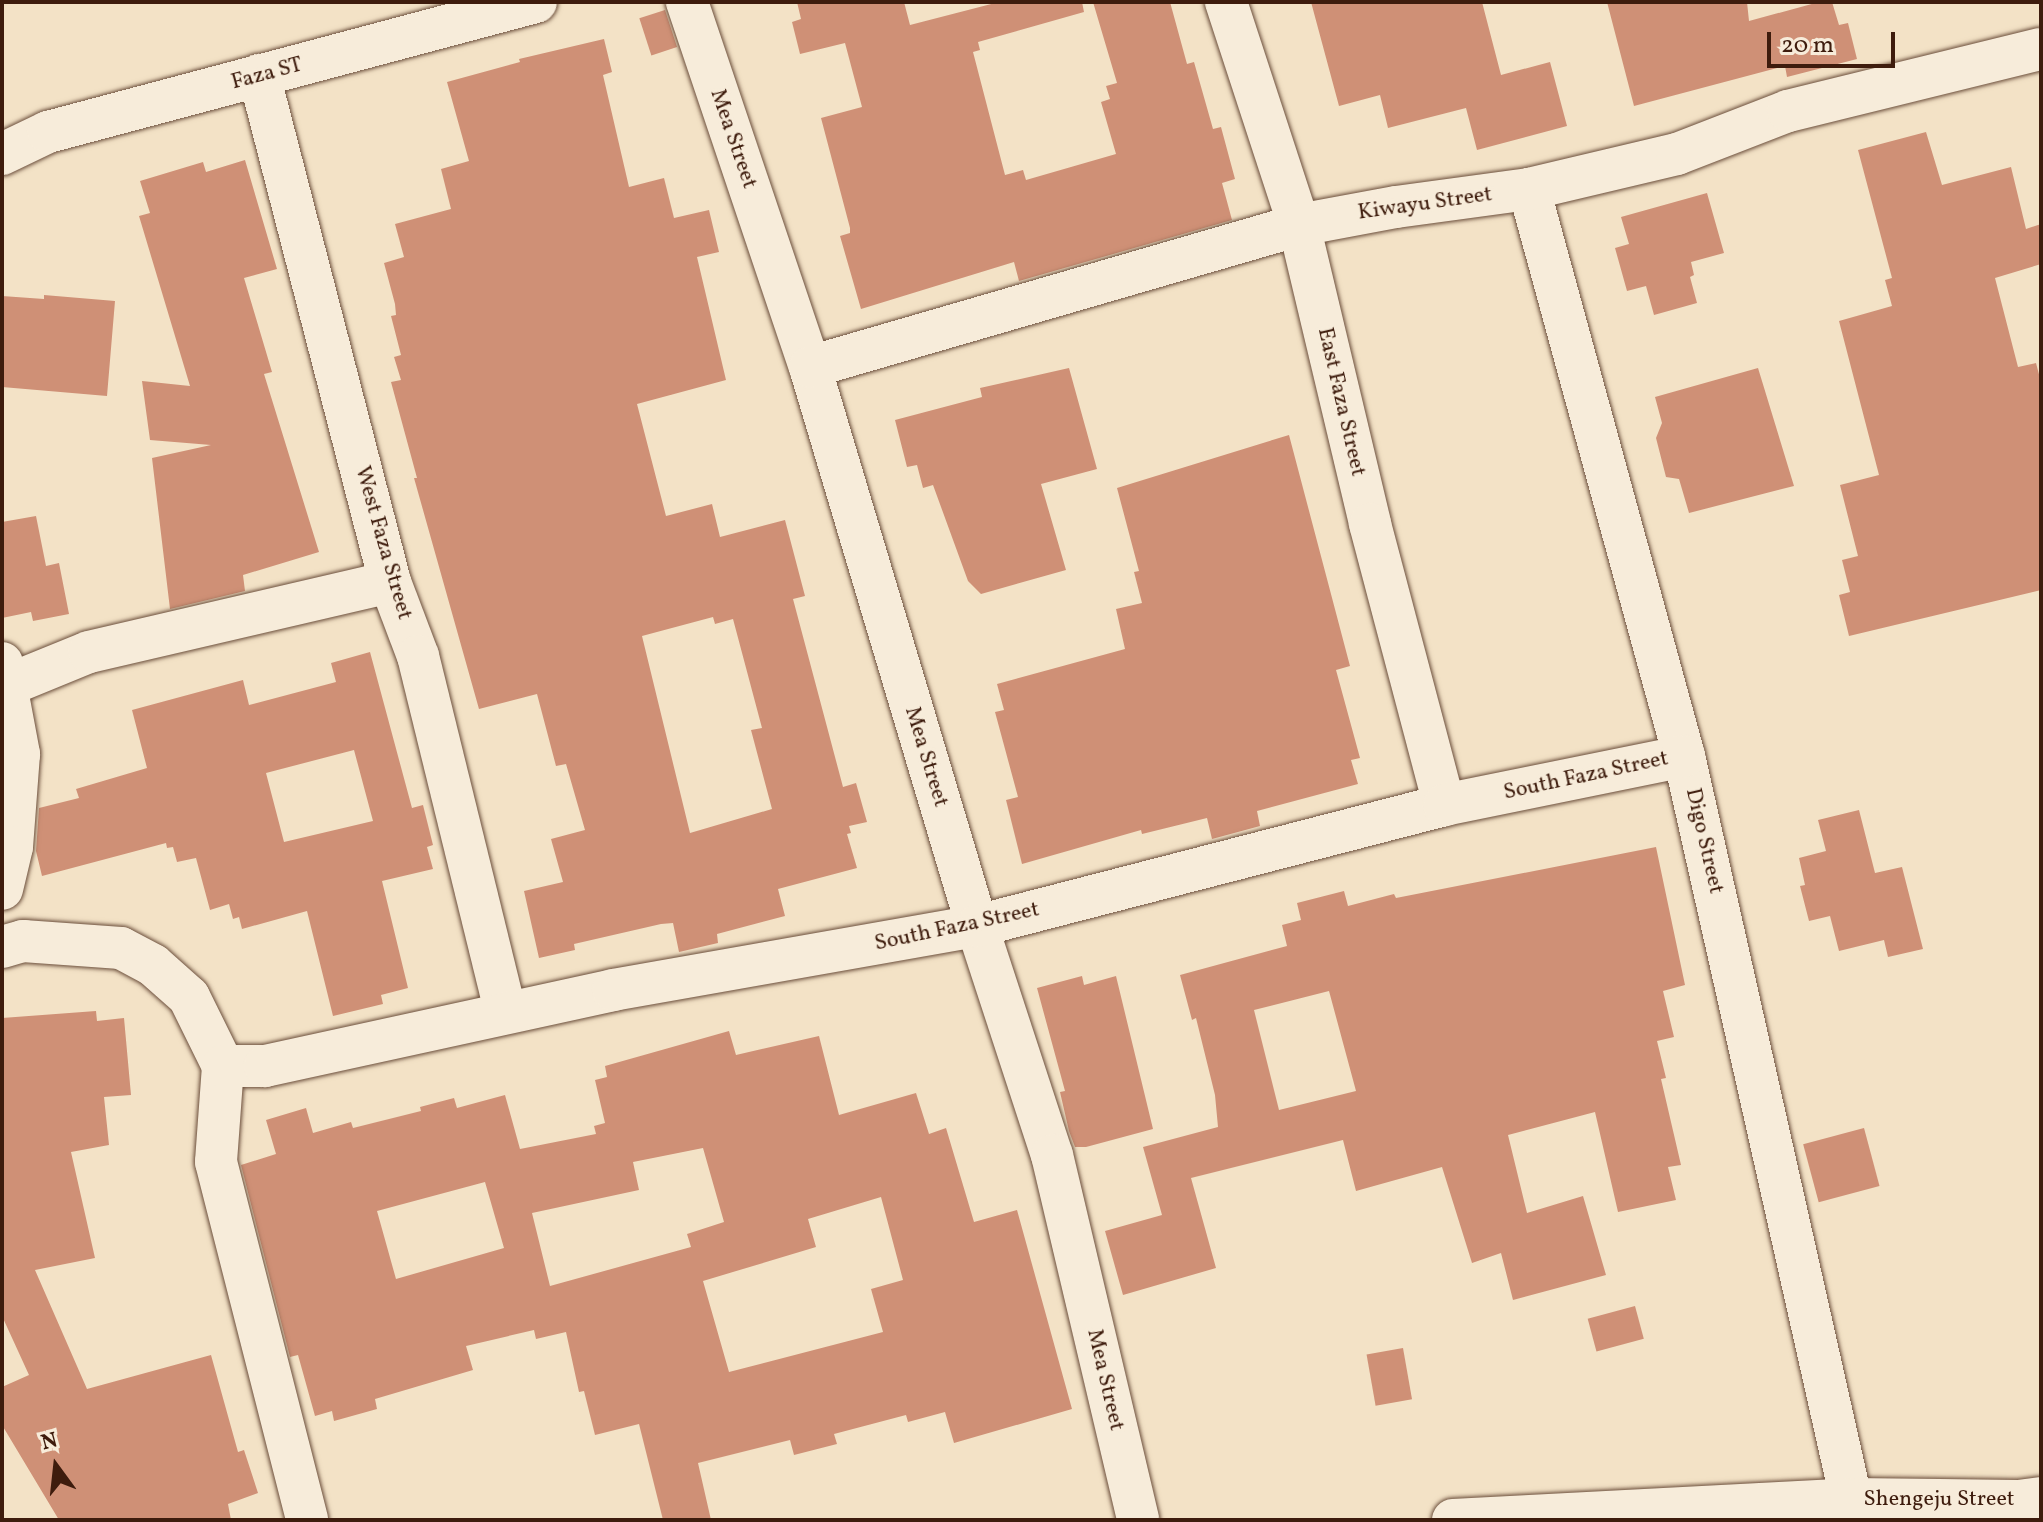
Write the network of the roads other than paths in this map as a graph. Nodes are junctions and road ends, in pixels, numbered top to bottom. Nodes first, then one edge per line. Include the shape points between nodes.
1 (536, 2) edge
2 (687, 2) edge
3 (1226, 2) edge
4 (2041, 49) edge
5 (259, 75) junction
6 (2, 154) edge
7 (1529, 189) junction
8 (1299, 225) junction
9 (810, 367) junction
10 (390, 582) junction
11 (5, 674) edge
12 (1684, 756) junction
13 (1444, 805) junction
14 (2, 889) edge
15 (977, 926) junction
16 (2, 947) edge
17 (505, 1011) junction
18 (223, 1066) junction
19 (1851, 1499) junction
20 (2027, 1506) edge
21 (307, 1520) edge
22 (1138, 1520) edge
23 (1453, 1520) edge

1 - 5 street, Faza ST
2 - 9 street, Mea Street
3 - 8 street, East Faza Street
4 - 7 street, Kiwayu Street via 1788,111 1677,154
5 - 6 street, Faza ST via 48,132
5 - 10 street, West Faza Street
7 - 8 street, Kiwayu Street
7 - 12 street, Digo Street
8 - 9 street, Kiwayu Street
8 - 13 street, East Faza Street
9 - 15 street, Mea Street
10 - 11 street
10 - 17 street, West Faza Street via 418,656
11 - 14 street via 19,754 12,847
12 - 13 street, South Faza Street
12 - 19 street, Digo Street
13 - 15 street, South Faza Street
15 - 17 street, South Faza Street
15 - 22 street, Mea Street via 1052,1155
16 - 18 street via 23,941 121,948 153,965 189,997
17 - 18 street, South Faza Street via 265,1066
18 - 21 street via 216,1162
19 - 20 street, Shengeju Street
19 - 23 street, Shengeju Street

